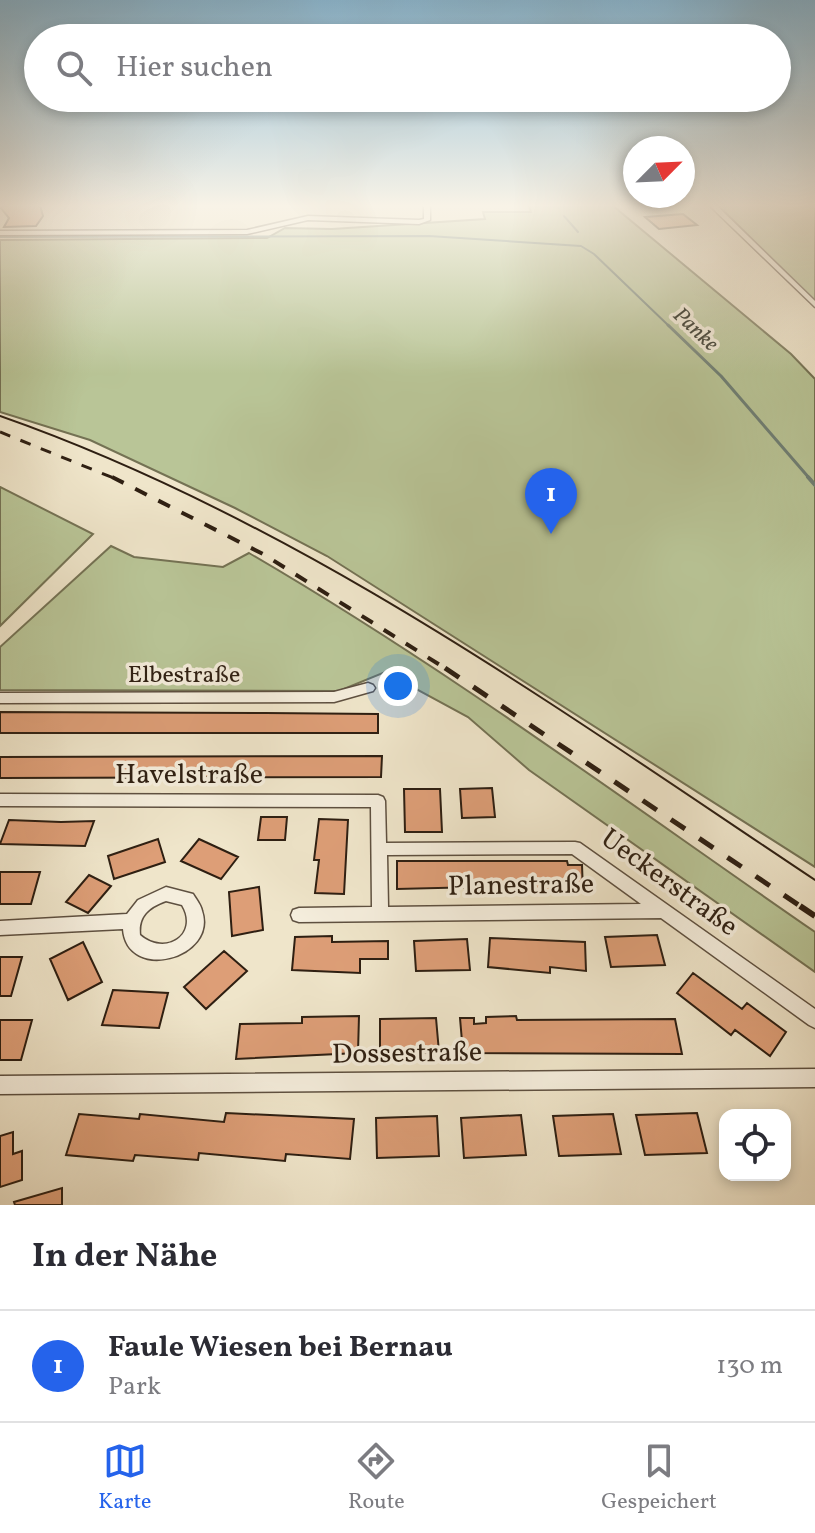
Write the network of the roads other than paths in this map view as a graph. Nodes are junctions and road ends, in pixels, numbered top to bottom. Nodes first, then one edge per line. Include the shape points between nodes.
1 (770, 261) edge
2 (815, 305) edge
3 (368, 688) dead end
4 (0, 698) edge
5 (0, 800) edge
6 (379, 849) junction
7 (662, 911) junction
8 (380, 914) junction
9 (299, 915) dead end
10 (131, 921) dead end
11 (0, 928) edge
12 (815, 1019) edge
13 (815, 1078) edge
14 (0, 1085) edge

1 - 2 street
3 - 4 street, Elbestraße via 334,697
5 - 6 street, Havelstraße via 378,801
6 - 7 street, Ueckerstraße via 575,848
6 - 8 street
7 - 8 street, Planestraße
7 - 12 street, Ueckerstraße
8 - 9 street, Planestraße
10 - 11 street
13 - 14 street, Dossestraße

